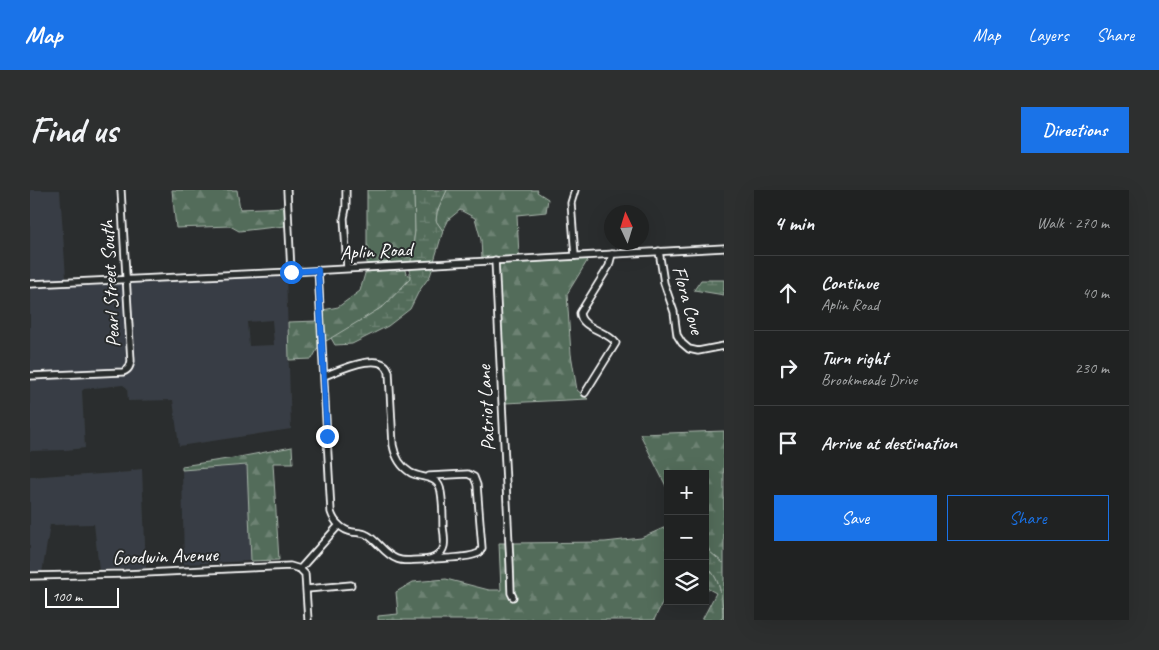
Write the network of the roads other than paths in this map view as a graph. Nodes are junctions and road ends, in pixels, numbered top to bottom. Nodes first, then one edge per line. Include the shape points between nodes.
1 (121, 190) edge
2 (286, 190) edge
3 (346, 190) edge
4 (574, 191) edge
5 (724, 248) edge
6 (659, 251) junction
7 (612, 254) junction
8 (574, 256) junction
9 (495, 260) junction
10 (347, 268) junction
11 (318, 270) junction
12 (291, 272) junction
13 (126, 280) junction
14 (30, 284) edge
15 (724, 346) edge
16 (30, 376) edge
17 (324, 376) junction
18 (585, 393) dead end
19 (422, 476) junction
20 (339, 525) junction
21 (429, 559) junction
22 (300, 569) junction
23 (30, 576) edge
24 (351, 586) dead end
25 (307, 589) junction
26 (513, 597) dead end
27 (308, 620) edge

1 - 13 street, Pearl Street South
2 - 12 street
3 - 10 street
4 - 8 street via 571,203
5 - 6 street, Aplin Road
6 - 7 street, Aplin Road
6 - 15 street, Flora Cove via 664,283 682,343 698,351
7 - 8 street, Aplin Road
7 - 18 street via 609,266 580,317 616,343
8 - 9 street, Aplin Road
9 - 10 street, Aplin Road
9 - 26 street, Patriot Lane
10 - 11 street, Aplin Road
11 - 12 street, Aplin Road
11 - 17 street
12 - 13 street, Aplin Road
13 - 14 street, Aplin Road
13 - 16 street, Pearl Street South via 131,361 128,370
17 - 19 street via 359,364 379,362 386,366 394,450 403,466
17 - 20 street via 332,512
19 - 21 street via 434,480 441,492 444,545 440,554
19 - 21 street via 468,474 474,477 477,485 482,548 476,555
20 - 21 street via 366,535 399,560
20 - 22 street
22 - 23 street, Goodwin Avenue via 290,566
22 - 25 street via 305,574
24 - 25 street
25 - 27 street

